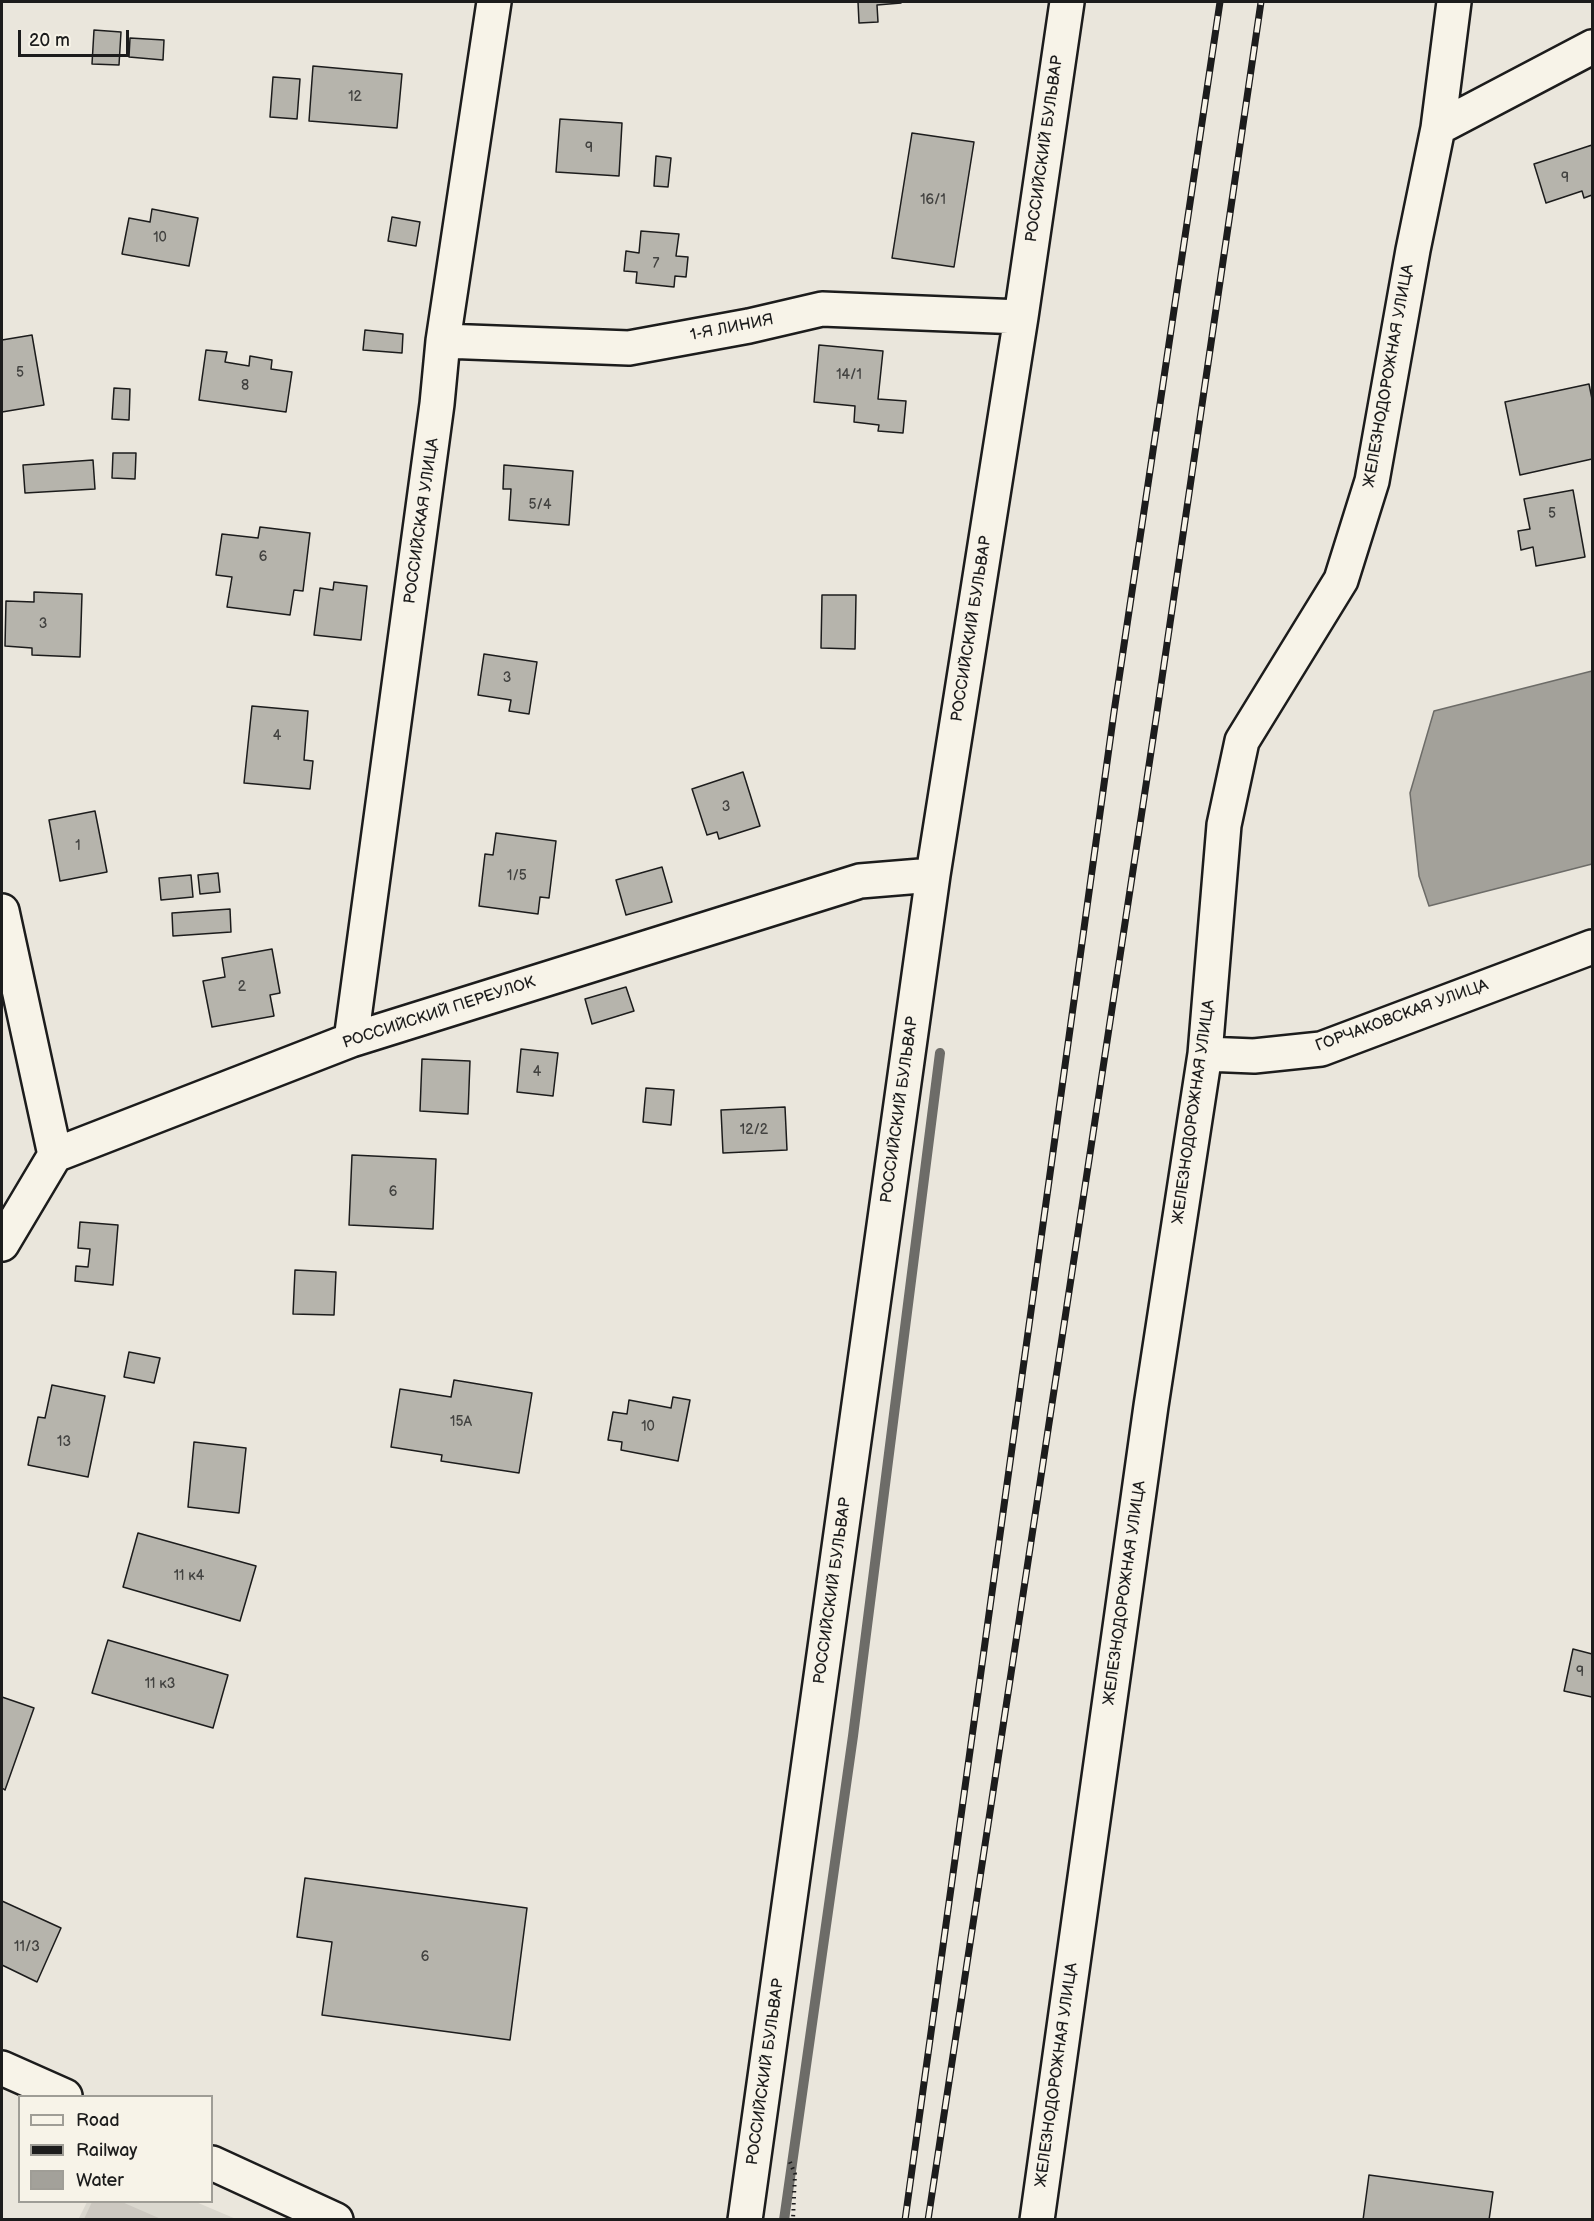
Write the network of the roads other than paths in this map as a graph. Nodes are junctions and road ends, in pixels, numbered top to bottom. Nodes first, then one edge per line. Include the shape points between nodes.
1 (494, 2) edge
2 (1067, 2) edge
3 (1454, 2) edge
4 (1593, 47) edge
5 (1438, 128) junction
6 (1021, 317) junction
7 (443, 341) junction
8 (933, 876) junction
9 (2, 911) edge
10 (1593, 946) edge
11 (351, 1040) junction
12 (1205, 1054) junction
13 (55, 1155) junction
14 (2, 1244) edge
15 (2, 2068) edge
16 (61, 2095) edge
17 (213, 2163) edge
18 (336, 2220) edge
19 (745, 2220) edge
20 (1037, 2220) edge

1 - 7 street, РОССИЙСКАЯ УЛИЦА
2 - 6 street, РОССИЙСКИЙ БУЛЬВАР
3 - 5 street, ЖЕЛЕЗНОДОРОЖНАЯ УЛИЦА
4 - 5 street
5 - 12 street, ЖЕЛЕЗНОДОРОЖНАЯ УЛИЦА via 1372,481 1341,580 1242,741 1224,825
6 - 7 street, 1-Я ЛИНИЯ via 822,309 629,348
6 - 8 street, РОССИЙСКИЙ БУЛЬВАР
7 - 11 street, РОССИЙСКАЯ УЛИЦА
8 - 11 street, РОССИЙСКИЙ ПЕРЕУЛОК via 860,881
8 - 19 street, РОССИЙСКИЙ БУЛЬВАР
9 - 13 street
10 - 12 street, ГОРЧАКОВСКАЯ УЛИЦА via 1321,1049 1254,1056
11 - 13 street, РОССИЙСКИЙ ПЕРЕУЛОК
12 - 20 street, ЖЕЛЕЗНОДОРОЖНАЯ УЛИЦА via 1151,1406
13 - 14 street
15 - 16 street
17 - 18 street

